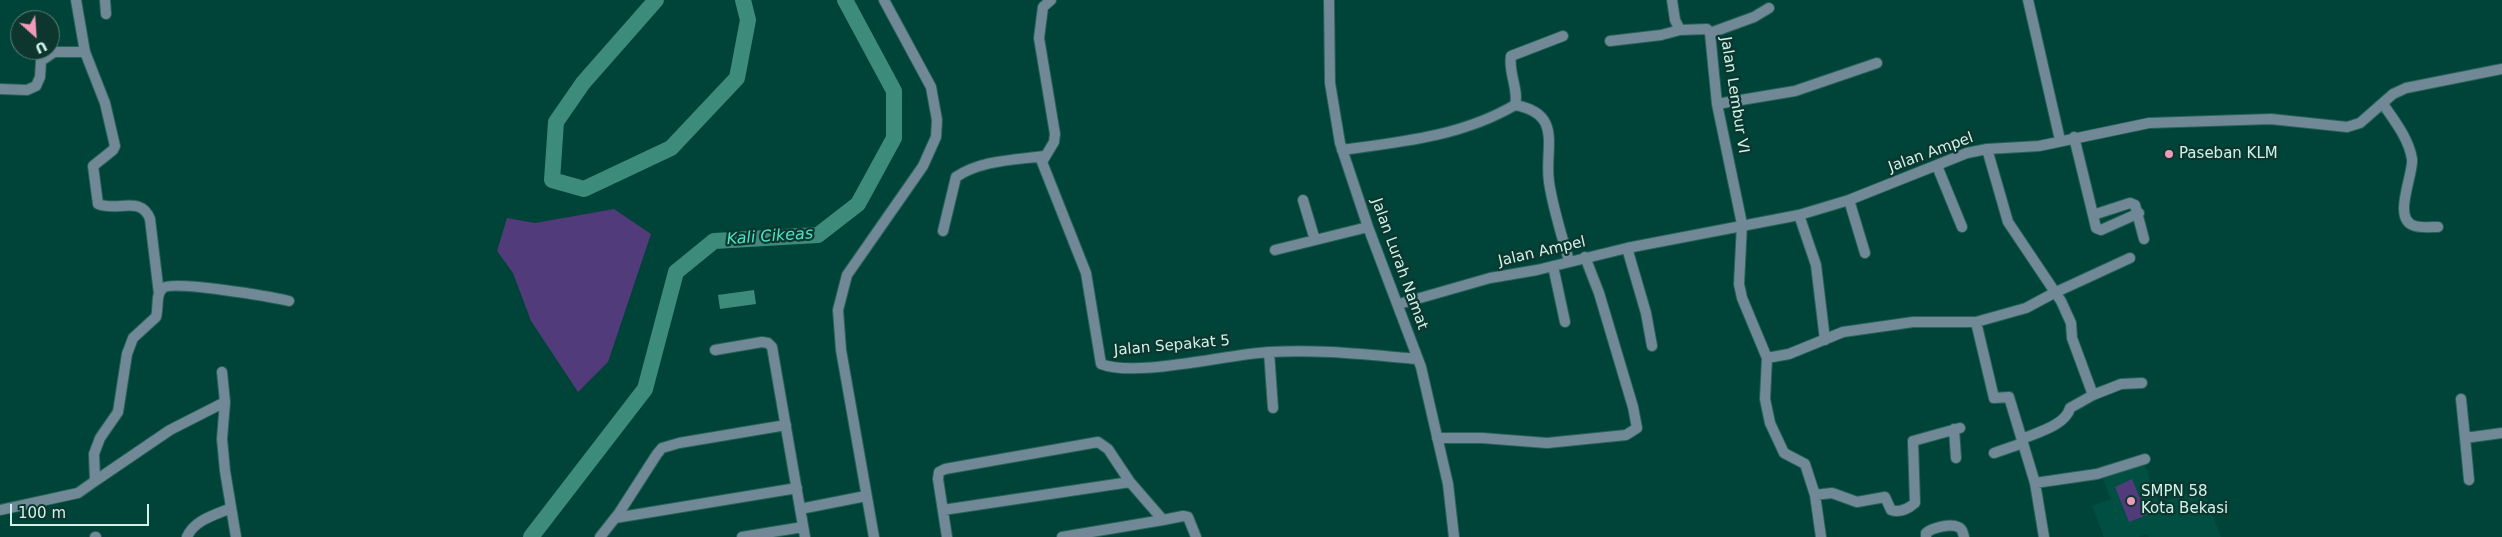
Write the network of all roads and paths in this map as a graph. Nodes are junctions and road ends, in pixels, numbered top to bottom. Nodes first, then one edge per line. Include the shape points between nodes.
1 (76, 0) edge
2 (105, 0) edge
3 (884, 0) edge
4 (1051, 0) edge
5 (1329, 0) edge
6 (1672, 0) edge
7 (2028, 0) edge
8 (1768, 8) dead end
9 (106, 14) dead end
10 (1680, 30) junction
11 (1710, 33) junction
12 (1563, 36) dead end
13 (1610, 41) dead end
14 (85, 52) junction
15 (1877, 63) dead end
16 (2502, 69) edge
17 (0, 89) edge
18 (1717, 104) junction
19 (2383, 104) junction
20 (1515, 105) junction
21 (2074, 137) junction
22 (2060, 140) junction
23 (1987, 149) junction
24 (1342, 150) junction
25 (1044, 156) junction
26 (1937, 166) junction
27 (1303, 200) dead end
28 (1849, 200) junction
29 (2139, 213) junction
30 (1799, 214) junction
31 (2093, 215) junction
32 (1742, 224) junction
33 (1368, 227) junction
34 (1962, 227) dead end
35 (2438, 227) dead end
36 (943, 231) dead end
37 (2144, 239) dead end
38 (1315, 240) junction
39 (1627, 248) junction
40 (1275, 250) dead end
41 (1865, 253) dead end
42 (1585, 257) junction
43 (2130, 258) dead end
44 (1569, 262) junction
45 (1553, 266) junction
46 (2054, 293) junction
47 (158, 294) junction
48 (289, 301) dead end
49 (1399, 304) junction
50 (1565, 322) dead end
51 (1976, 322) junction
52 (1825, 340) junction
53 (1652, 346) dead end
54 (715, 350) dead end
55 (1269, 352) junction
56 (1767, 358) junction
57 (1418, 359) junction
58 (222, 372) dead end
59 (2142, 382) dead end
60 (2093, 395) junction
61 (2460, 398) dead end
62 (225, 402) junction
63 (1273, 408) dead end
64 (786, 425) junction
65 (2502, 433) edge
66 (1437, 438) junction
67 (2465, 438) junction
68 (2022, 441) junction
69 (1994, 453) dead end
70 (1956, 458) dead end
71 (2145, 459) dead end
72 (2469, 480) dead end
73 (95, 481) junction
74 (1130, 482) junction
75 (2035, 483) junction
76 (797, 488) junction
77 (1816, 495) junction
78 (866, 496) junction
79 (231, 508) junction
80 (800, 509) junction
81 (0, 510) edge
82 (943, 510) junction
83 (615, 518) junction
84 (1163, 520) junction
85 (804, 532) edge
86 (187, 537) edge
87 (236, 537) edge
88 (600, 537) edge
89 (742, 537) edge
90 (874, 537) edge
91 (947, 537) edge
92 (1062, 537) edge
93 (1196, 537) edge
94 (1454, 537) edge
95 (1821, 537) edge
96 (1926, 537) edge
97 (1964, 537) edge
98 (2044, 537) edge

1 - 14 street
2 - 9 street
3 - 78 street via 931,87 937,120 936,137 923,166 847,275 838,310 841,350
4 - 25 street via 1043,6 1039,38 1056,134
5 - 24 street, Jalan Lurah Namat via 1330,83
6 - 10 street
7 - 22 street
8 - 11 street via 1754,17
10 - 11 street, Jalan Lembur VI via 1707,29
10 - 13 street, Jalan Lembur VI
11 - 18 street, Jalan Lembur VI
12 - 20 street via 1511,56 1517,96
14 - 17 street via 54,52 42,61 36,86 27,90
14 - 47 street via 105,104 115,146 93,166 95,195 98,204 104,206 140,205 147,211
15 - 18 street via 1795,91
16 - 19 street, Jalan Ampel via 2406,88
18 - 32 street, Jalan Lembur VI
19 - 21 street, Jalan Ampel via 2360,123 2347,127 2271,119 2158,123
19 - 35 street via 2402,131 2412,158 2410,180 2402,204 2405,214 2416,226
20 - 24 street via 1496,116 1447,133 1415,141
20 - 44 street via 1532,108 1540,114 1547,129 1549,181
21 - 22 street, Jalan Ampel
21 - 31 street
22 - 23 street, Jalan Ampel via 2039,146
23 - 26 street, Jalan Ampel via 1967,153
23 - 46 street via 2008,222
24 - 33 street, Jalan Lurah Namat
25 - 36 street via 985,164 956,177
25 - 55 street, Jalan Sepakat 5 via 1042,162 1046,174 1086,273 1101,364 1113,368 1147,366
26 - 28 street, Jalan Ampel
26 - 34 street
27 - 38 street
28 - 30 street, Jalan Ampel
28 - 41 street
29 - 31 street via 2136,205 2130,203
29 - 31 street via 2100,230 2096,228
29 - 37 street
30 - 32 street, Jalan Ampel
30 - 52 street via 1816,265
32 - 39 street, Jalan Ampel
32 - 56 street, Jalan Lembur VI via 1739,284
33 - 38 street
33 - 49 street, Jalan Lurah Namat
38 - 40 street
39 - 42 street, Jalan Ampel
39 - 53 street
42 - 44 street, Jalan Ampel
42 - 66 street via 1633,407 1635,431 1626,436 1562,442
43 - 46 street
44 - 45 street, Jalan Ampel
45 - 49 street, Jalan Ampel via 1490,278
45 - 50 street
46 - 51 street via 2026,308
46 - 60 street via 2071,322 2072,338
47 - 48 street via 168,285
47 - 73 street via 156,317 133,338 127,354 118,412 100,438 94,454
49 - 57 street, Jalan Lurah Namat
51 - 52 street via 1913,322 1843,332
51 - 68 street via 1994,398 2009,397
52 - 56 street via 1789,354
54 - 64 street via 762,342 772,347
55 - 57 street, Jalan Sepakat 5 via 1330,352
55 - 63 street
56 - 77 street via 1765,399 1770,422 1784,453 1806,464
57 - 66 street, Jalan Lurah Namat
58 - 62 street
59 - 60 street via 2122,384
60 - 68 street via 2070,408 2057,424
61 - 67 street
62 - 73 street via 170,430
62 - 79 street via 222,439
64 - 76 street
64 - 83 street via 662,448
65 - 67 street
66 - 94 street, Jalan Lurah Namat via 1448,484
67 - 72 street
68 - 69 street
68 - 75 street
70 - 77 street via 1957,429 1913,441 1916,503 1897,512 1891,510 1885,497 1857,502 1832,493
71 - 75 street via 2106,472
73 - 81 street via 78,493
74 - 82 street
74 - 82 street via 1108,449 1098,442 945,469 939,472 938,479
74 - 84 street
75 - 98 street
76 - 80 street
76 - 83 street
77 - 95 street
78 - 80 street
78 - 90 street
79 - 86 street via 200,521
79 - 87 street
80 - 85 street
82 - 91 street
83 - 88 street
84 - 92 street
84 - 93 street via 1188,517
85 - 89 street
96 - 97 street via 1930,529 1957,526

